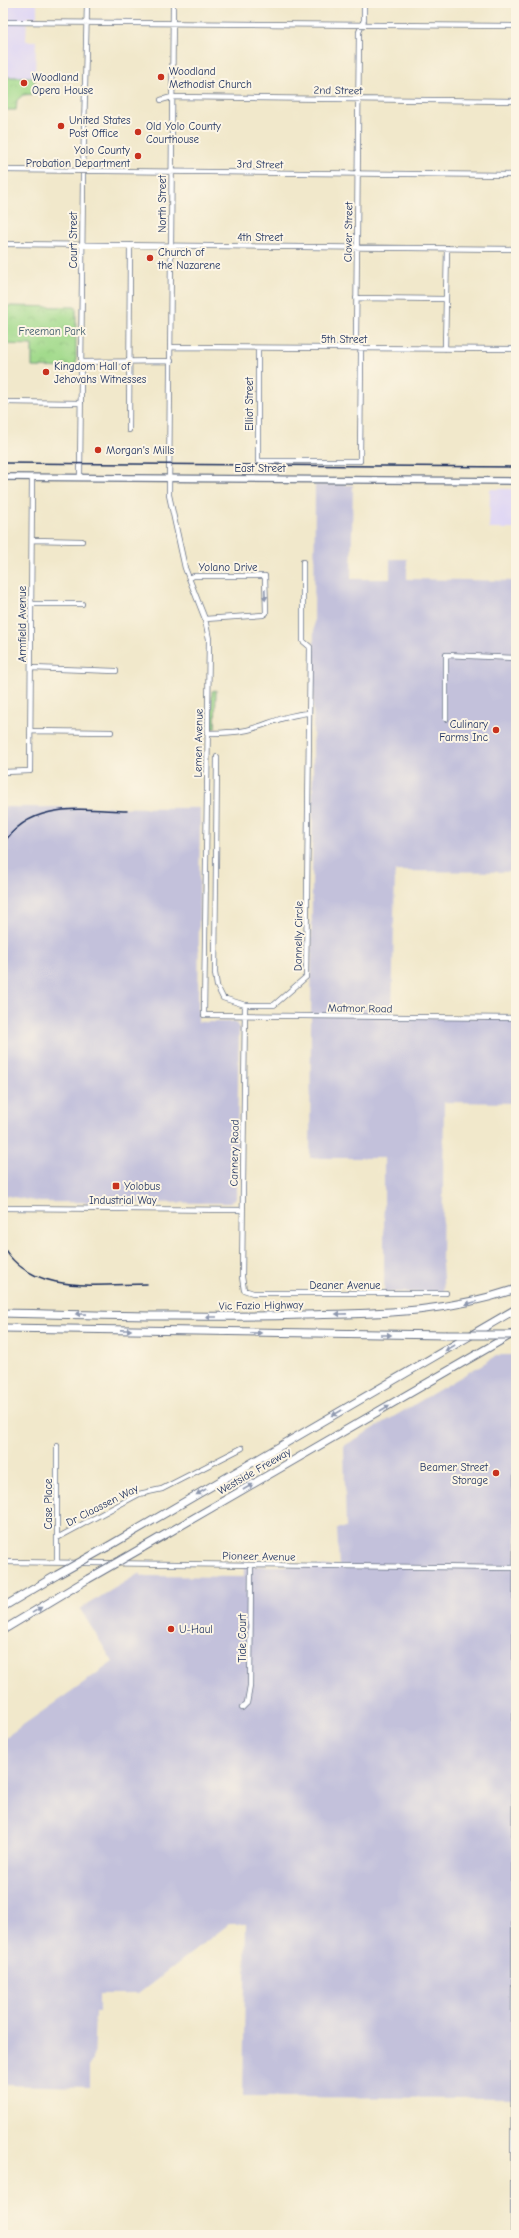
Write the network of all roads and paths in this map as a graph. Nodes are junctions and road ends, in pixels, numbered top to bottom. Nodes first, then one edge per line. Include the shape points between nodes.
1 (87, 3) edge
2 (173, 3) edge
3 (364, 3) edge
4 (3, 22) edge
5 (87, 23) junction
6 (173, 23) junction
7 (361, 25) junction
8 (516, 26) edge
9 (172, 97) junction
10 (358, 99) junction
11 (161, 100) dead end
12 (516, 101) edge
13 (3, 170) edge
14 (84, 171) junction
15 (171, 172) junction
16 (358, 173) junction
17 (516, 175) edge
18 (3, 244) edge
19 (82, 244) junction
20 (130, 245) junction
21 (171, 245) junction
22 (357, 247) junction
23 (447, 248) junction
24 (516, 249) edge
25 (356, 298) junction
26 (446, 298) junction
27 (171, 347) junction
28 (258, 348) junction
29 (358, 348) junction
30 (445, 349) junction
31 (516, 349) edge
32 (171, 361) junction
33 (82, 362) junction
34 (129, 362) junction
35 (3, 402) edge
36 (81, 403) junction
37 (129, 430) dead end
38 (360, 461) joint
39 (80, 476) junction
40 (3, 477) edge
41 (32, 477) junction
42 (169, 477) junction
43 (516, 481) edge
44 (32, 540) junction
45 (82, 541) dead end
46 (303, 562) dead end
47 (189, 578) junction
48 (31, 604) junction
49 (82, 604) dead end
50 (205, 619) junction
51 (516, 658) edge
52 (31, 668) junction
53 (116, 671) dead end
54 (309, 713) junction
55 (446, 719) dead end
56 (31, 732) junction
57 (110, 732) dead end
58 (207, 733) junction
59 (217, 757) dead end
60 (3, 772) edge
61 (207, 773) junction
62 (217, 773) junction
63 (205, 895) junction
64 (215, 895) junction
65 (245, 1005) junction
66 (204, 1015) joint
67 (244, 1016) junction
68 (516, 1018) edge
69 (3, 1208) edge
70 (242, 1210) junction
71 (516, 1289) edge
72 (244, 1290) joint
73 (446, 1293) dead end
74 (516, 1309) edge
75 (3, 1312) edge
76 (3, 1328) edge
77 (516, 1332) edge
78 (516, 1335) edge
79 (57, 1446) dead end
80 (242, 1448) dead end
81 (516, 1465) edge
82 (57, 1538) junction
83 (57, 1561) junction
84 (3, 1562) edge
85 (251, 1565) junction
86 (516, 1568) edge
87 (3, 1607) edge
88 (3, 1630) edge
89 (242, 1708) dead end
90 (514, 2235) edge

1 - 5 street, Court Street
2 - 6 street, North Street
3 - 7 street, Clover Street via 364,20
4 - 5 street
5 - 6 street
5 - 14 street, Court Street
6 - 7 street
6 - 9 street, North Street
7 - 8 street
7 - 10 street, Clover Street
9 - 10 street, 2nd Street
9 - 11 street, 2nd Street
9 - 15 street, North Street
10 - 12 street, 2nd Street
10 - 16 street, Clover Street
13 - 14 street, 3rd Street
14 - 15 street, 3rd Street
14 - 19 street, Court Street
15 - 16 street, 3rd Street
15 - 21 street, North Street
16 - 17 street, 3rd Street
16 - 22 street, Clover Street
18 - 19 street, 4th Street
19 - 20 street, 4th Street
19 - 33 street, Court Street
20 - 21 street, 4th Street
20 - 34 street
21 - 22 street, 4th Street
21 - 27 street, North Street
22 - 23 street, 4th Street
22 - 25 street, Clover Street
23 - 24 street, 4th Street
23 - 26 street
25 - 26 street
25 - 29 street, Clover Street
26 - 30 street
27 - 28 street, 5th Street
27 - 32 street, North Street
28 - 29 street, 5th Street
28 - 38 street, Elliot Street via 258,461
29 - 30 street, 5th Street
29 - 38 street, Clover Street via 361,352
30 - 31 street, 5th Street
32 - 34 street
32 - 42 street, North Street
33 - 34 street
33 - 36 street, Court Street
34 - 37 street
35 - 36 street
36 - 39 street, Court Street
39 - 41 main road, East Street
39 - 42 main road, East Street
40 - 41 main road, East Street
41 - 44 street, Armfield Avenue
42 - 43 main road, East Street
42 - 47 street, Lemen Avenue via 171,507
44 - 45 street
44 - 48 street, Armfield Avenue
46 - 54 street, Dannelly Circle via 303,641 310,647
47 - 50 street, Lemen Avenue
47 -> 50 street, Yolano Drive via 265,576 266,613
48 - 49 street
48 - 52 street, Armfield Avenue
50 - 58 street, Lemen Avenue via 209,639
51 - 55 street via 446,655
52 - 53 street
52 - 56 street, Armfield Avenue
54 - 58 street via 296,714 250,730
54 - 65 street, Dannelly Circle via 306,977 274,1005
56 - 57 street
56 - 60 street, Armfield Avenue via 30,772
58 - 61 street, Lemen Avenue
59 - 62 street, Dannelly Circle
61 - 62 street
61 - 63 street, Lemen Avenue
62 - 64 street, Dannelly Circle
63 - 64 street
63 - 66 street, Lemen Avenue
64 - 65 street, Dannelly Circle via 217,986 223,998
65 - 67 street, Cannery Road
66 - 67 street, Matmor Road
67 - 68 street, Matmor Road
67 - 70 street, Cannery Road
69 - 70 street, Industrial Way
70 - 72 street, Cannery Road
71 -> 75 highway, Vic Fazio Highway via 457,1306 396,1313 191,1317
72 - 73 street, Deaner Avenue via 253,1293
74 -> 87 highway, Westside Freeway, bridge
76 -> 78 highway, bridge
88 -> 77 highway, Westside Freeway, bridge
79 - 82 street, Case Place
80 - 82 street, Dr Claassen Way via 162,1489 139,1494
81 - 86 street
82 - 83 street, Case Place
83 - 84 street, Pioneer Avenue
83 - 85 street, Pioneer Avenue
85 - 86 street, Pioneer Avenue
85 - 89 street, Tide Court via 250,1686 246,1703
86 - 90 street

